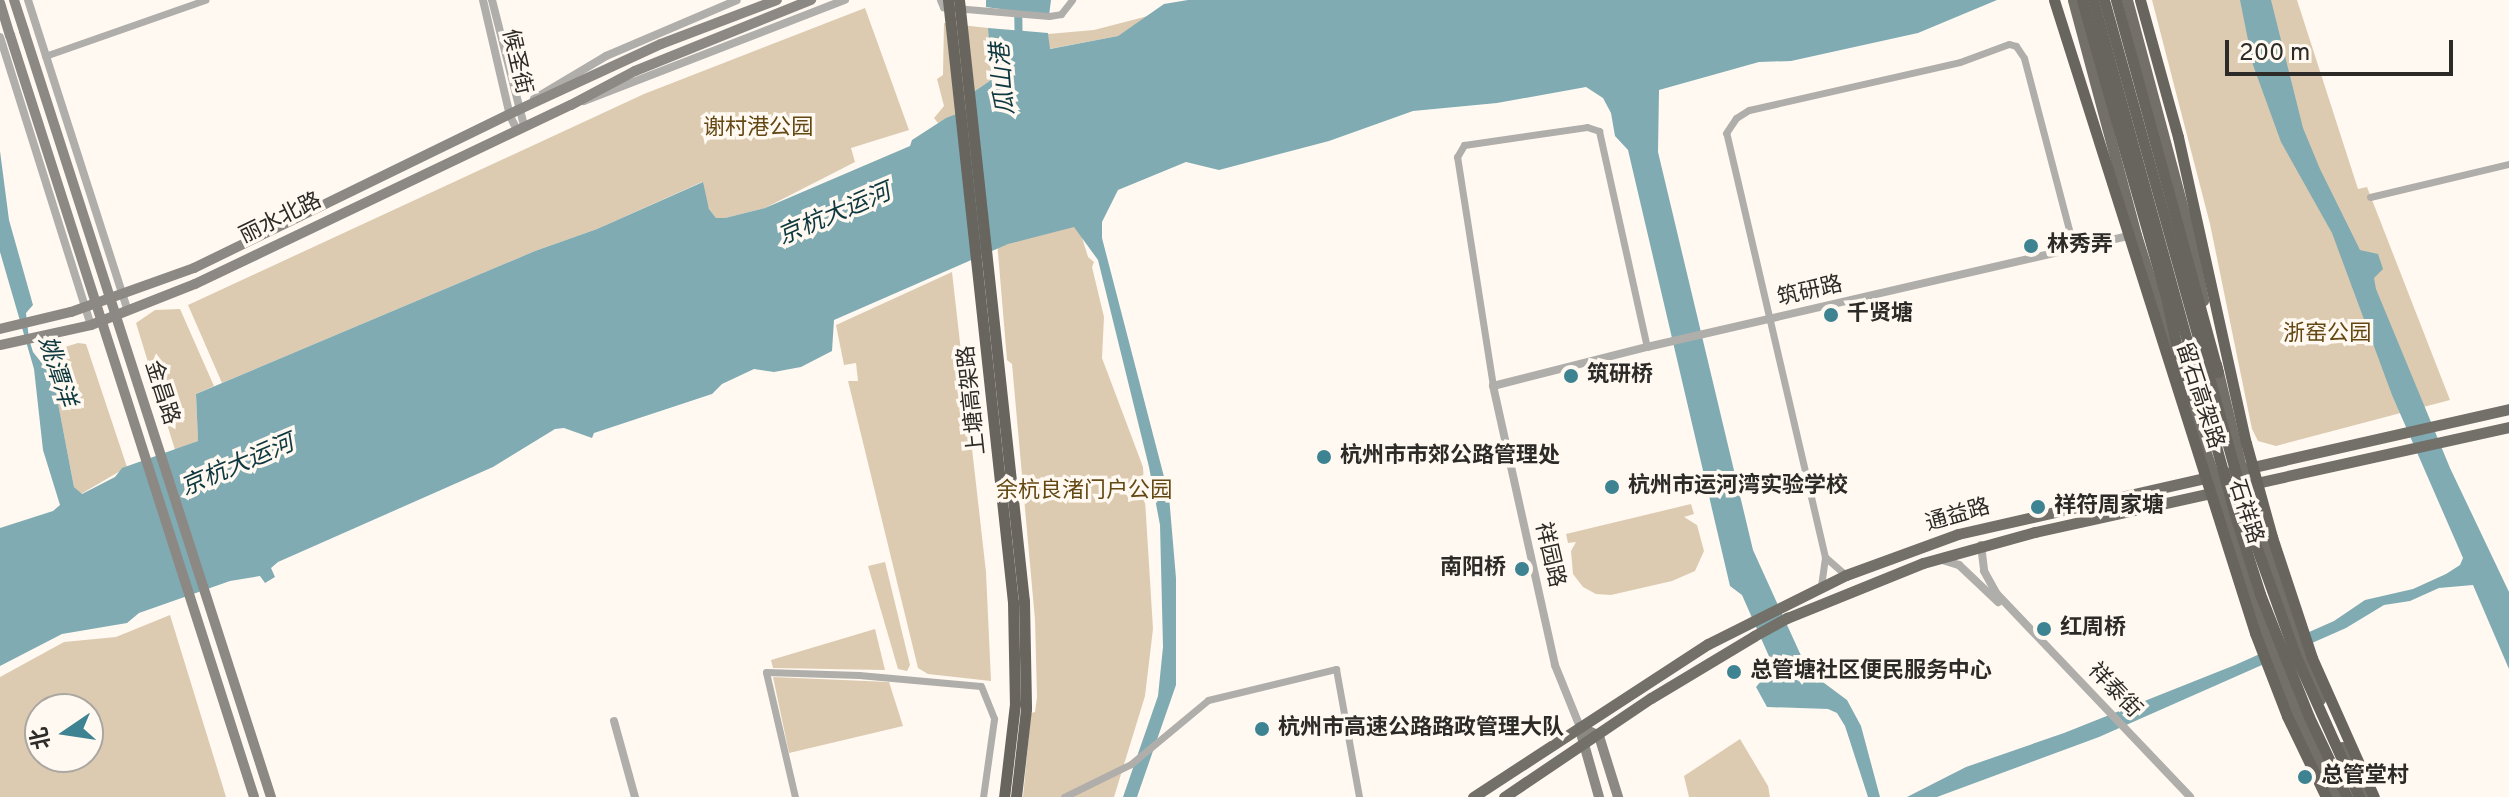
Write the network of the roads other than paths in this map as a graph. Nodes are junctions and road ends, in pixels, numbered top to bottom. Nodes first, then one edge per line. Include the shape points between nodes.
1 (14, 0) edge
2 (28, 0) edge
3 (205, 0) edge
4 (483, 0) edge
5 (492, 0) edge
6 (737, 0) edge
7 (777, 0) edge
8 (811, 0) edge
9 (845, 0) edge
10 (940, 0) edge
11 (948, 0) edge
12 (959, 0) edge
13 (1072, 0) edge
14 (2054, 0) edge
15 (2073, 0) edge
16 (2082, 0) edge
17 (2093, 0) edge
18 (2104, 0) edge
19 (2116, 0) edge
20 (2127, 0) edge
21 (2140, 0) edge
22 (0, 3) edge
23 (5, 36) edge
24 (45, 56) junction
25 (571, 105) junction
26 (514, 113) junction
27 (520, 128) junction
28 (2509, 164) edge
29 (2370, 197) dead end
30 (2136, 235) junction
31 (2074, 249) junction
32 (122, 295) junction
33 (84, 307) junction
34 (127, 309) junction
35 (1769, 321) junction
36 (91, 325) junction
37 (4, 328) edge
38 (0, 345) edge
39 (1647, 347) junction
40 (2218, 372) junction
41 (1493, 386) junction
42 (2188, 399) junction
43 (2509, 409) edge
44 (2509, 427) edge
45 (2242, 471) junction
46 (2213, 476) junction
47 (2245, 484) junction
48 (2217, 490) junction
49 (2056, 511) junction
50 (2035, 532) junction
51 (1981, 545) junction
52 (1825, 557) junction
53 (1934, 559) junction
54 (1846, 575) junction
55 (1821, 586) junction
56 (2012, 610) junction
57 (614, 721) dead end
58 (1580, 727) junction
59 (1599, 736) junction
60 (1584, 747) junction
61 (254, 797) edge
62 (271, 797) edge
63 (635, 797) edge
64 (795, 797) edge
65 (983, 797) edge
66 (1004, 797) edge
67 (1016, 797) edge
68 (1064, 797) edge
69 (1359, 797) edge
70 (1473, 797) edge
71 (1504, 797) edge
72 (1599, 797) edge
73 (1618, 797) edge
74 (2190, 797) edge
75 (2326, 797) edge
76 (2336, 797) edge
77 (2347, 797) edge
78 (2359, 797) edge
79 (2367, 797) edge
80 (2374, 797) edge

1 - 62 main road, 金昌路, bridge
2 - 24 street
3 - 24 street
4 - 26 street, 候圣街
5 - 26 street, 候圣街
6 - 26 street, 丽水北路 via 606,56
7 - 26 main road, 丽水北路 via 661,44
8 - 25 main road, 丽水北路 via 692,45
9 - 25 street, 丽水北路
10 - 13 street via 943,7 1049,16 1061,14
11 - 66 highway, 上塘高架路, bridge via 1013,602 1015,704
12 - 67 highway, 上塘高架路, bridge via 1024,601 1026,709
14 - 75 highway, 留石高架路, bridge via 2255,633
15 - 30 main road, 石祥路
16 - 42 highway via 2167,301
17 - 77 highway, 留石高架路, bridge via 2260,594
18 - 78 highway, 留石高架路, bridge via 2256,546 2302,672
19 - 40 highway
20 - 40 main road, 石祥路 via 2188,228
21 - 80 highway, 留石高架路, bridge via 2178,137 2272,537 2312,658
22 - 23 main road, 金昌路
23 - 33 street, 金昌路
23 - 61 main road, 金昌路, bridge
24 - 32 street
25 - 27 main road, 丽水北路
26 - 27 street, 候圣街
26 - 32 main road, 丽水北路 via 194,268
27 - 34 main road, 丽水北路 via 195,284
28 - 29 street
30 - 31 street, 筑研路
30 - 42 main road, 石祥路
31 - 35 street, 筑研路
31 - 35 street via 2024,58 2009,44 1960,62 1749,110 1736,118 1726,133
32 - 33 main road, 丽水北路
32 - 34 street
33 - 36 street, 金昌路
33 - 37 main road, 丽水北路
34 - 36 main road, 丽水北路
35 - 39 street, 筑研路
35 - 52 street
36 - 38 main road, 丽水北路
39 - 41 street, 筑研路
39 - 41 street via 1599,131 1587,127 1464,145 1457,157
40 - 45 main road, 石祥路
41 - 58 street, 祥园路 via 1552,651
42 - 46 main road, 石祥路
43 - 45 main road, 通益路
44 - 47 main road, 通益路
45 - 46 main road, 通益路
45 - 47 main road, 石祥路
46 - 48 main road, 石祥路
46 - 49 main road, 通益路
47 - 48 main road, 通益路
47 - 79 main road, 石祥路 via 2325,712
48 - 50 main road, 通益路
48 - 76 main road, 石祥路 via 2269,644
49 - 50 main road
49 - 54 main road, 通益路 via 1958,534
50 - 51 main road, 通益路
51 - 53 main road, 通益路
51 - 56 street, 祥泰街 via 1984,571
52 - 54 street
52 - 55 street
53 - 56 street, 祥泰街 via 1959,565
53 - 59 main road, 通益路 via 1787,618 1651,698
54 - 55 main road, 通益路
55 - 58 main road, 通益路 via 1745,623
56 - 74 street, 祥泰街
57 - 63 street
58 - 59 main road
58 - 60 main road, 祥园路
58 - 70 main road, 通益路
59 - 60 main road, 通益路
59 - 73 main road
60 - 71 main road, 通益路
60 - 72 main road, 祥园路
64 - 65 street via 766,672 981,686 994,719
68 - 69 street via 1131,764 1208,700 1336,669

